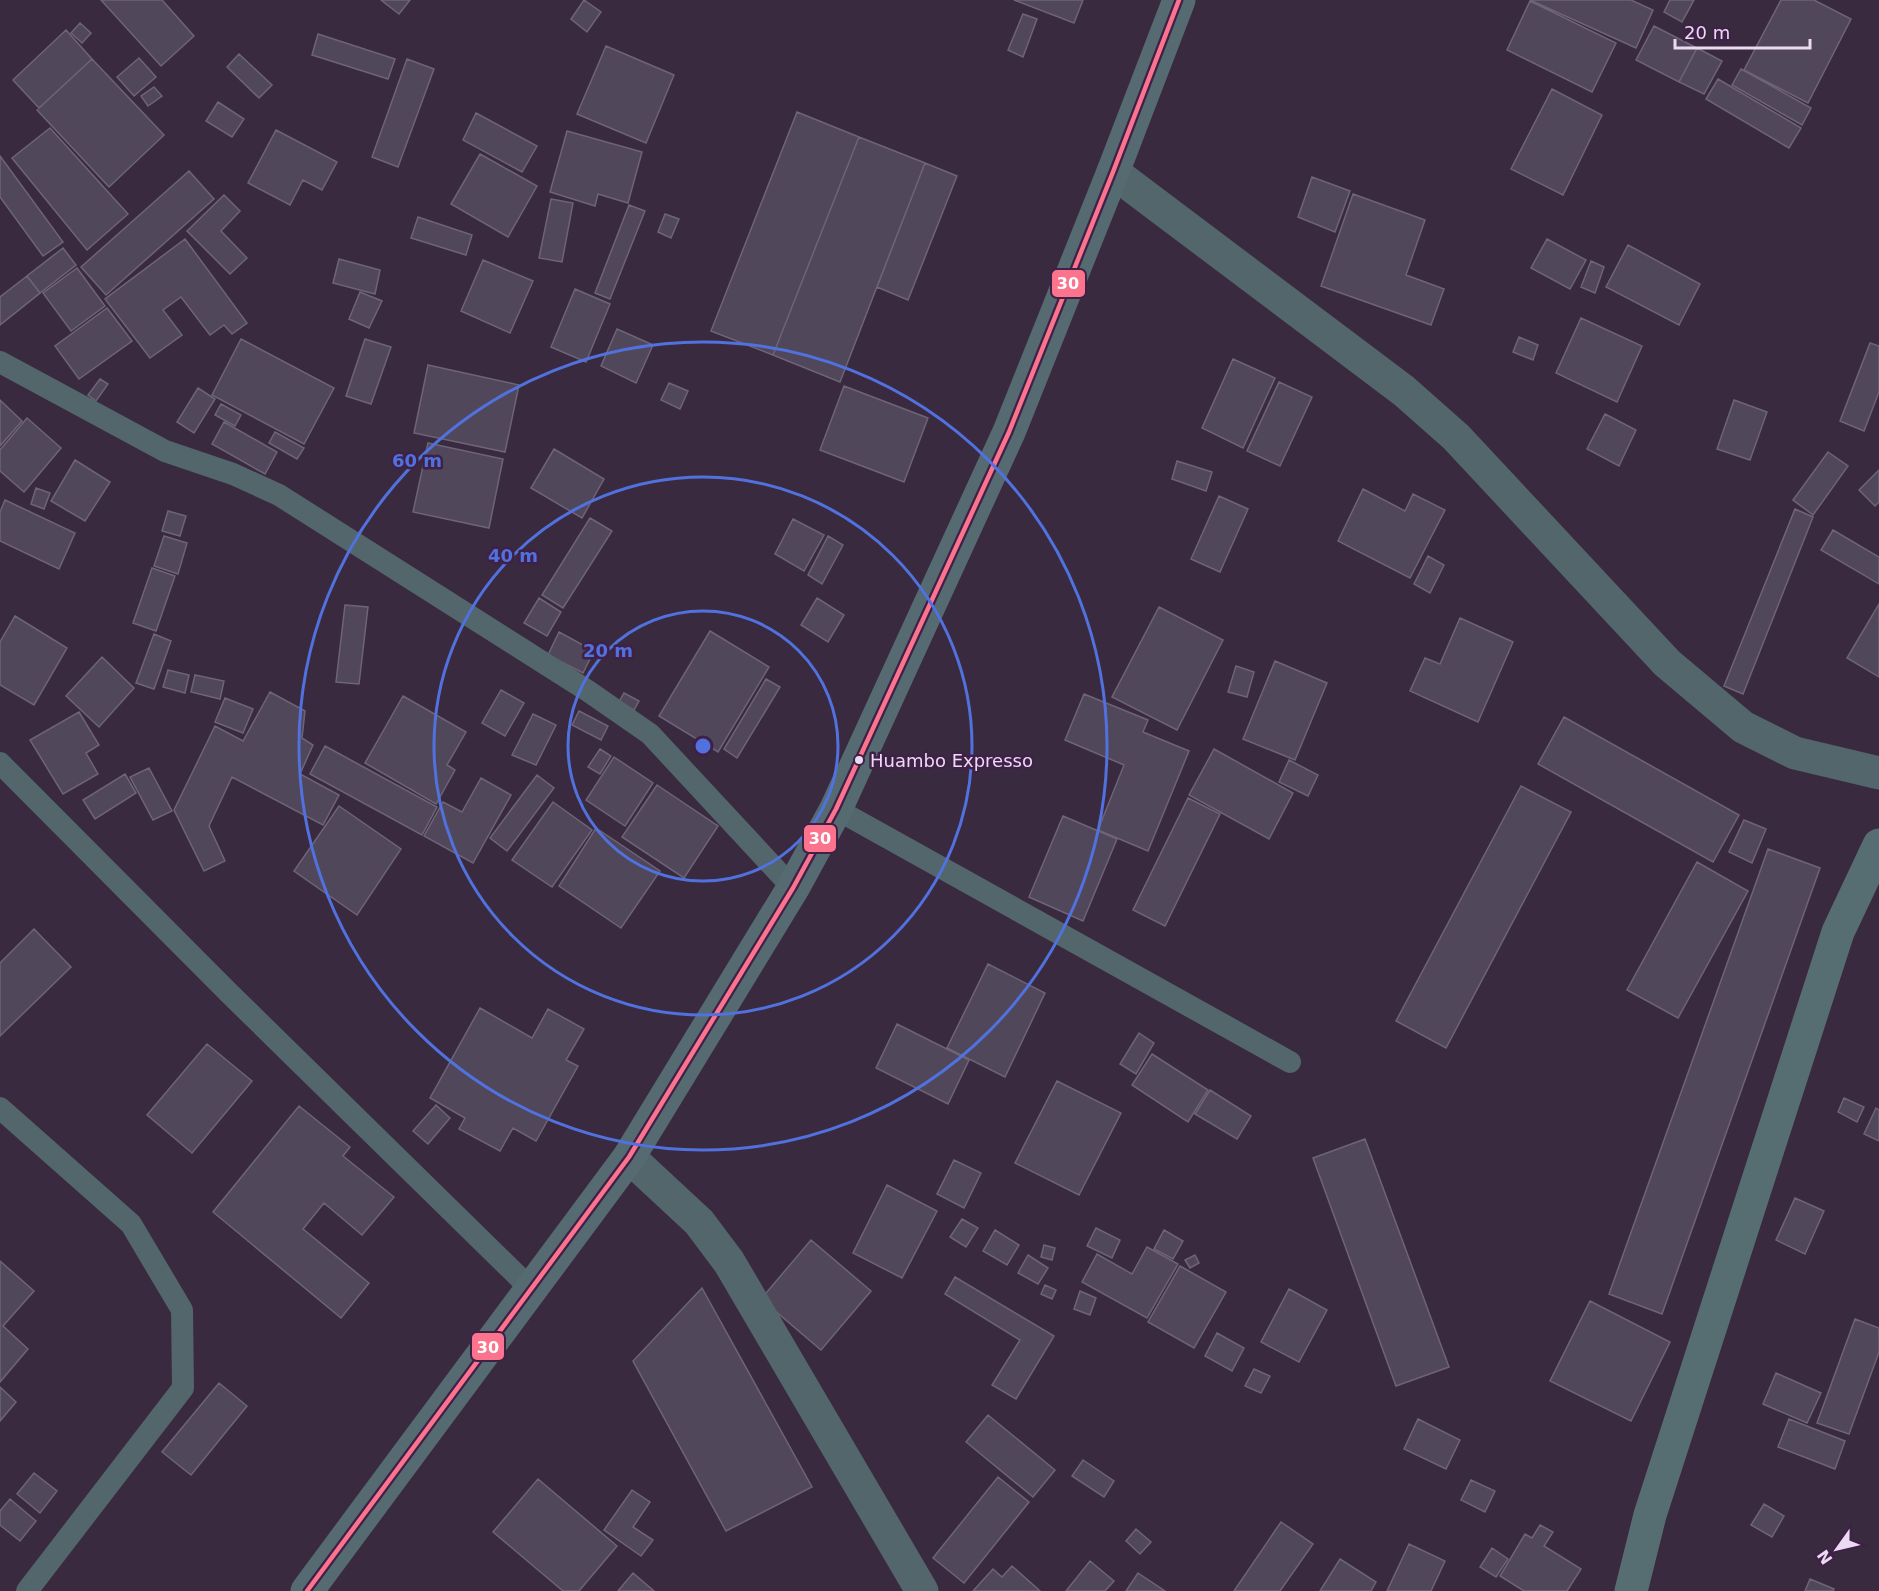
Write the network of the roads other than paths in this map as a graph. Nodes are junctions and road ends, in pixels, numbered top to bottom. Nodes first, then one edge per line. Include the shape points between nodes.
1 (1179, 0) edge
2 (1113, 172) junction
3 (0, 362) edge
4 (0, 763) edge
5 (1879, 773) edge
6 (836, 809) junction
7 (1879, 845) edge
8 (793, 888) junction
9 (1290, 1062) dead end
10 (0, 1108) edge
11 (629, 1157) junction
12 (532, 1290) junction
13 (27, 1591) edge
14 (307, 1591) edge
15 (922, 1591) edge
16 (1631, 1591) edge

1 - 2 main road
2 - 5 street via 1413,399 1456,437 1667,663 1743,727 1795,753
2 - 6 main road via 1010,432
3 - 8 lane via 165,451 233,474 279,495 588,691 650,734
4 - 12 lane
6 - 8 main road
6 - 9 lane
7 - 16 street via 1838,932 1650,1515
8 - 11 main road
10 - 13 lane via 131,1224 182,1310 183,1388
11 - 12 main road
11 - 15 street via 699,1222 729,1262
12 - 14 main road

